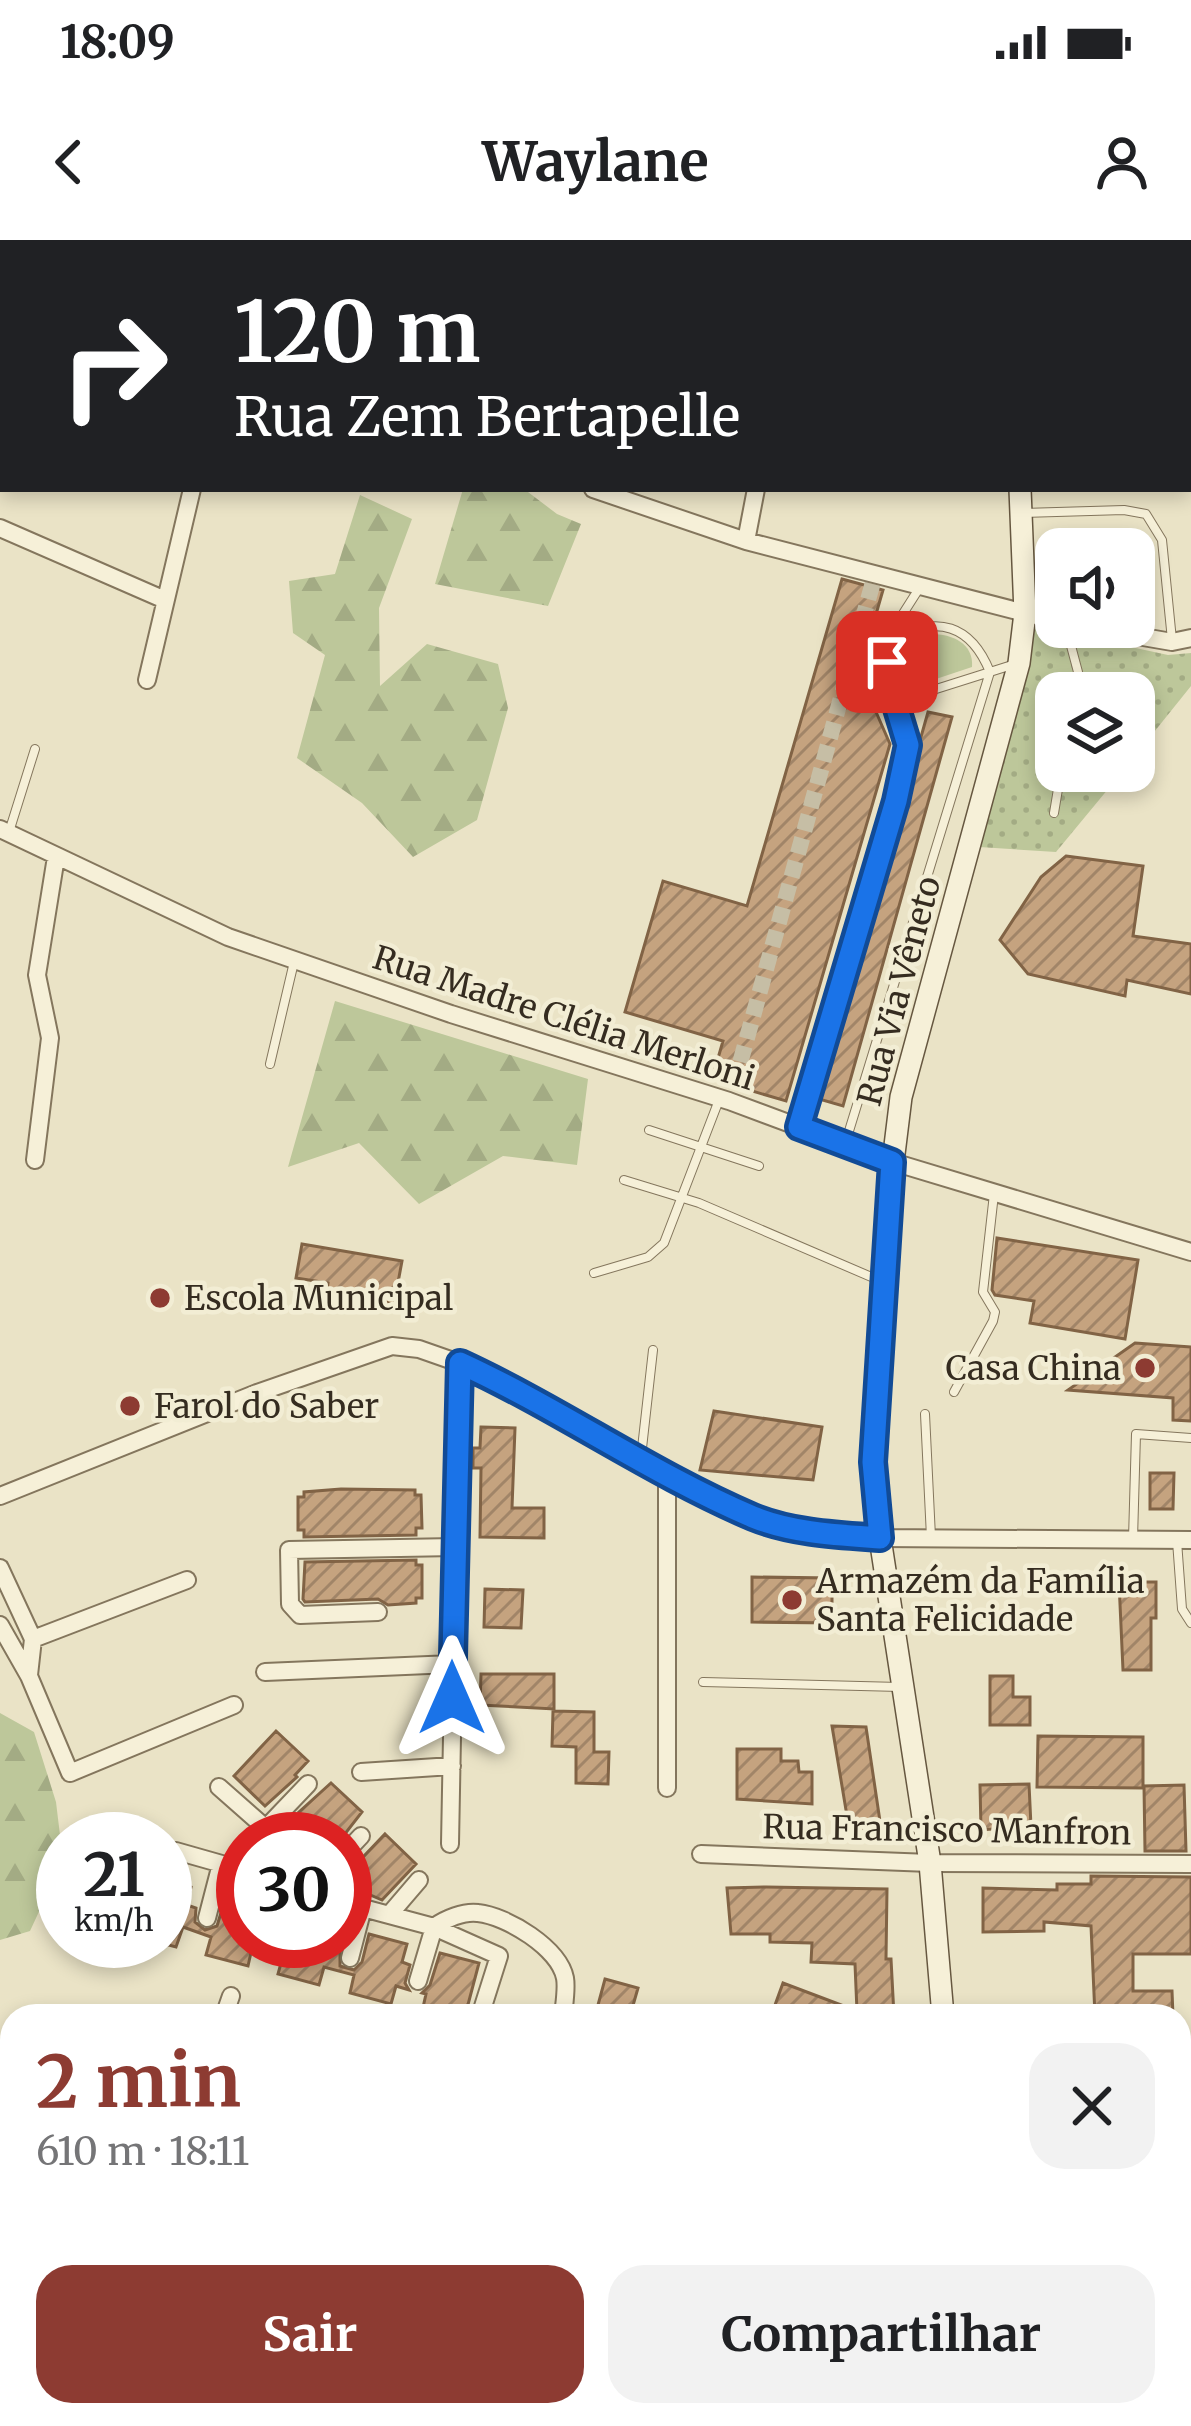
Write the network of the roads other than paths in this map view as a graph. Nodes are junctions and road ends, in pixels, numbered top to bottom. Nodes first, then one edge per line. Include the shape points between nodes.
1 (191, 492) edge
2 (601, 492) edge
3 (648, 492) edge
4 (755, 492) edge
5 (1020, 492) edge
6 (652, 511) junction
7 (1021, 513) junction
8 (0, 528) edge
9 (746, 541) junction
10 (921, 586) junction
11 (165, 600) junction
12 (1024, 613) junction
13 (1035, 616) edge
14 (893, 640) junction
15 (1182, 640) edge
16 (1019, 663) junction
17 (990, 672) junction
18 (146, 680) dead end
19 (895, 702) junction
20 (35, 748) dead end
21 (1058, 792) edge
22 (1054, 814) dead end
23 (4, 831) edge
24 (56, 857) junction
25 (294, 960) junction
26 (270, 1064) dead end
27 (728, 1095) junction
28 (799, 1127) junction
29 (649, 1130) dead end
30 (844, 1144) junction
31 (700, 1147) junction
32 (34, 1160) dead end
33 (892, 1162) junction
34 (759, 1166) dead end
35 (624, 1180) dead end
36 (994, 1192) junction
37 (680, 1196) junction
38 (1191, 1252) edge
39 (594, 1273) dead end
40 (884, 1282) junction
41 (653, 1350) dead end
42 (460, 1363) junction
43 (954, 1392) dead end
44 (925, 1414) dead end
45 (1191, 1438) edge
46 (641, 1458) junction
47 (667, 1473) junction
48 (0, 1496) edge
49 (880, 1538) junction
50 (931, 1538) junction
51 (1133, 1540) junction
52 (1184, 1540) edge
53 (455, 1547) junction
54 (0, 1568) edge
55 (187, 1580) dead end
56 (378, 1612) dead end
57 (1191, 1623) edge
58 (0, 1625) edge
59 (33, 1639) junction
60 (452, 1664) junction
61 (265, 1672) dead end
62 (29, 1676) junction
63 (703, 1682) dead end
64 (902, 1687) junction
65 (234, 1705) dead end
66 (452, 1766) junction
67 (361, 1772) dead end
68 (308, 1784) dead end
69 (219, 1787) dead end
70 (667, 1788) dead end
71 (247, 1812) edge
72 (288, 1812) edge
73 (450, 1844) dead end
74 (701, 1854) dead end
75 (930, 1864) junction
76 (1191, 1864) edge
77 (419, 1880) dead end
78 (216, 1883) edge
79 (372, 1910) edge
80 (389, 1915) junction
81 (207, 1918) dead end
82 (434, 1927) junction
83 (418, 1982) dead end
84 (231, 1996) dead end
85 (228, 2004) edge
86 (484, 2004) edge
87 (564, 2004) edge
88 (942, 2004) edge

1 - 11 street
2 - 6 street
3 - 6 street
4 - 9 street
5 - 7 main road, Rua Via Vêneto
6 - 9 street
7 - 12 main road, Rua Via Vêneto
7 - 15 lane via 1146,514 1162,540
8 - 11 street
9 - 10 street
10 - 12 street
10 - 14 lane
11 - 18 street
12 - 13 street
12 - 16 main road, Rua Via Vêneto
14 - 17 lane via 920,627 955,629 982,652
14 - 19 lane via 887,671
16 - 17 lane
16 - 33 main road, Rua Via Vêneto via 920,1018
17 - 19 lane
17 - 30 lane
19 - 28 lane via 908,745 896,801
20 - 23 lane
21 - 22 lane
23 - 24 street, Rua Madre Clélia Merloni
24 - 25 street, Rua Madre Clélia Merloni
24 - 32 street via 37,975 50,1038
25 - 26 lane
25 - 27 street, Rua Madre Clélia Merloni
27 - 28 street, Rua Madre Clélia Merloni
27 - 31 lane
28 - 30 street, Rua Madre Clélia Merloni
29 - 31 lane
30 - 33 street, Rua Madre Clélia Merloni
31 - 34 lane
31 - 37 lane
33 - 36 street, Rua Madre Clélia Merloni
33 - 40 main road, Rua Via Vêneto
35 - 37 lane
36 - 38 street, Rua Madre Clélia Merloni
36 - 43 lane via 983,1292 995,1312
37 - 39 lane via 664,1243 648,1257
37 - 40 lane
40 - 49 main road, Rua Via Vêneto via 873,1462
41 - 46 lane
42 - 46 street
42 - 48 street via 419,1349 372,1351
42 - 53 street
44 - 50 lane
45 - 51 lane via 1136,1434
46 - 47 street
47 - 49 street via 755,1518
47 - 70 street
49 - 50 street
49 - 64 main road, Rua Via Vêneto
50 - 51 street
51 - 52 street
52 - 57 lane via 1182,1609
53 - 56 street via 289,1550 294,1612
53 - 60 street
54 - 59 street
55 - 59 street
58 - 62 street
59 - 62 street
60 - 61 street
60 - 66 street
62 - 65 street via 70,1773
63 - 64 lane
64 - 75 main road, Rua Via Vêneto
66 - 67 street
66 - 73 street
68 - 72 street
69 - 71 street
74 - 75 street, Rua Francisco Manfron
75 - 76 street, Rua Francisco Manfron
75 - 88 main road, Rua Via Vêneto
77 - 80 street
78 - 81 street
79 - 80 street
80 - 82 street
82 - 83 street
82 - 86 street via 500,1956
82 - 87 street via 478,1912 525,1930 555,1957
84 - 85 street

